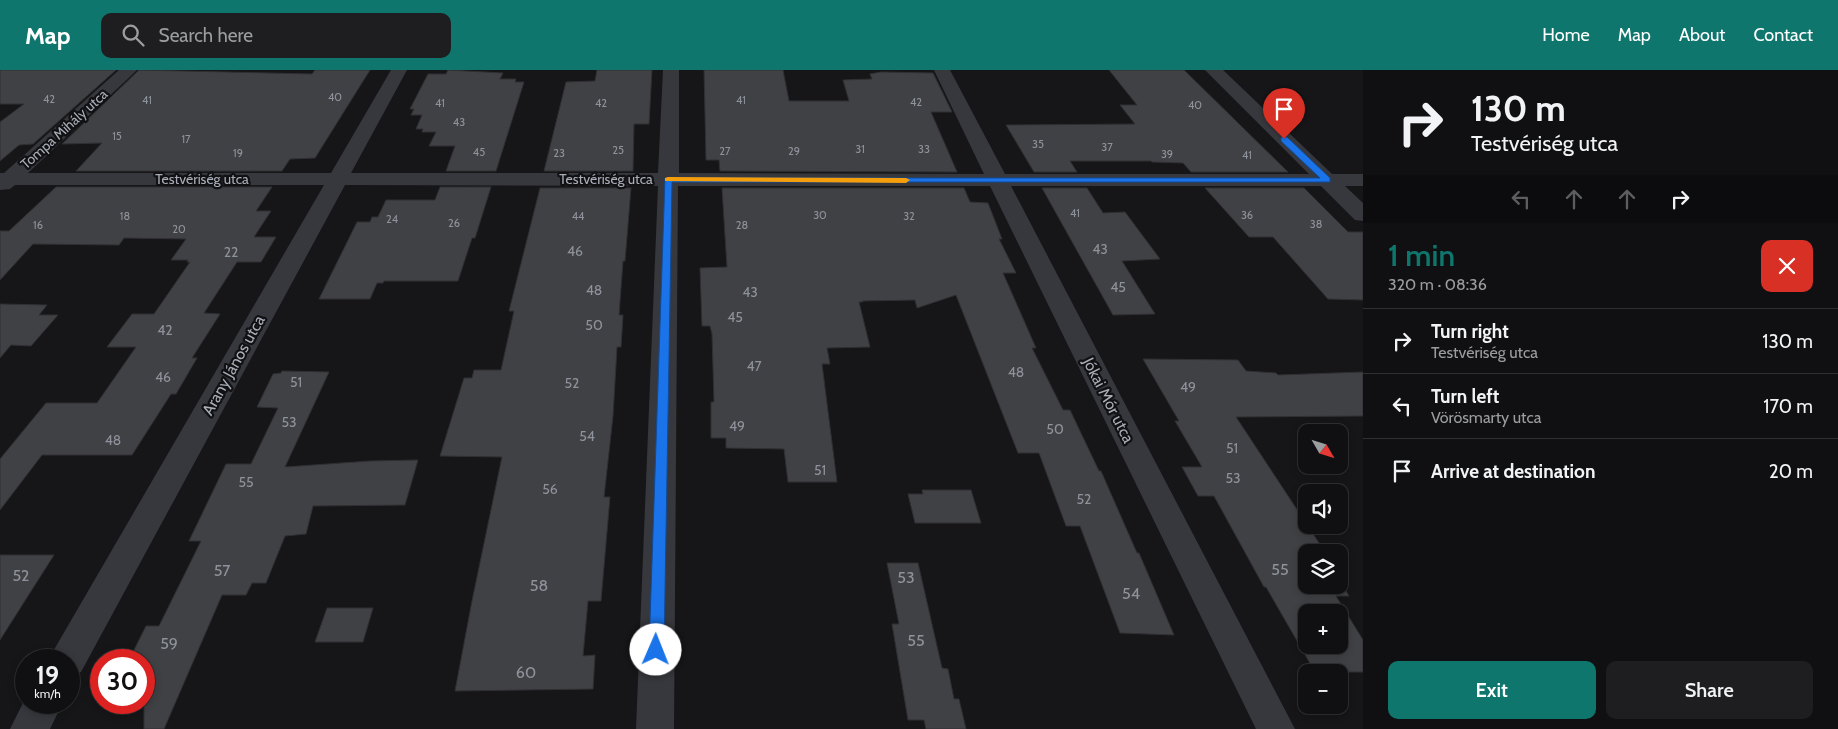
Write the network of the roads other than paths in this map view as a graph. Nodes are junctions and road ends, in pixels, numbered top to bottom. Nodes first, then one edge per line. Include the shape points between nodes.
1 (129, 70) edge
2 (399, 70) edge
3 (671, 70) edge
4 (942, 70) edge
5 (1213, 70) edge
6 (338, 178) junction
7 (668, 180) junction
8 (998, 180) junction
9 (1327, 180) junction
10 (1363, 180) edge
11 (3, 182) edge
12 (1363, 215) edge
13 (74, 649) edge
14 (38, 714) edge
15 (30, 729) edge
16 (654, 729) edge
17 (1276, 729) edge

1 - 11 street, Tompa Mihály utca
2 - 6 street, Arany János utca
3 - 7 street
4 - 8 street, Jókai Mór utca
5 - 9 street
6 - 7 street, Testvériség utca
6 - 11 street, Testvériség utca
6 - 13 street, Arany János utca
7 - 8 street, Testvériség utca
7 - 16 street
8 - 9 street, Testvériség utca
8 - 17 street, Jókai Mór utca
9 - 10 street, Testvériség utca
9 - 12 street
14 - 15 street

